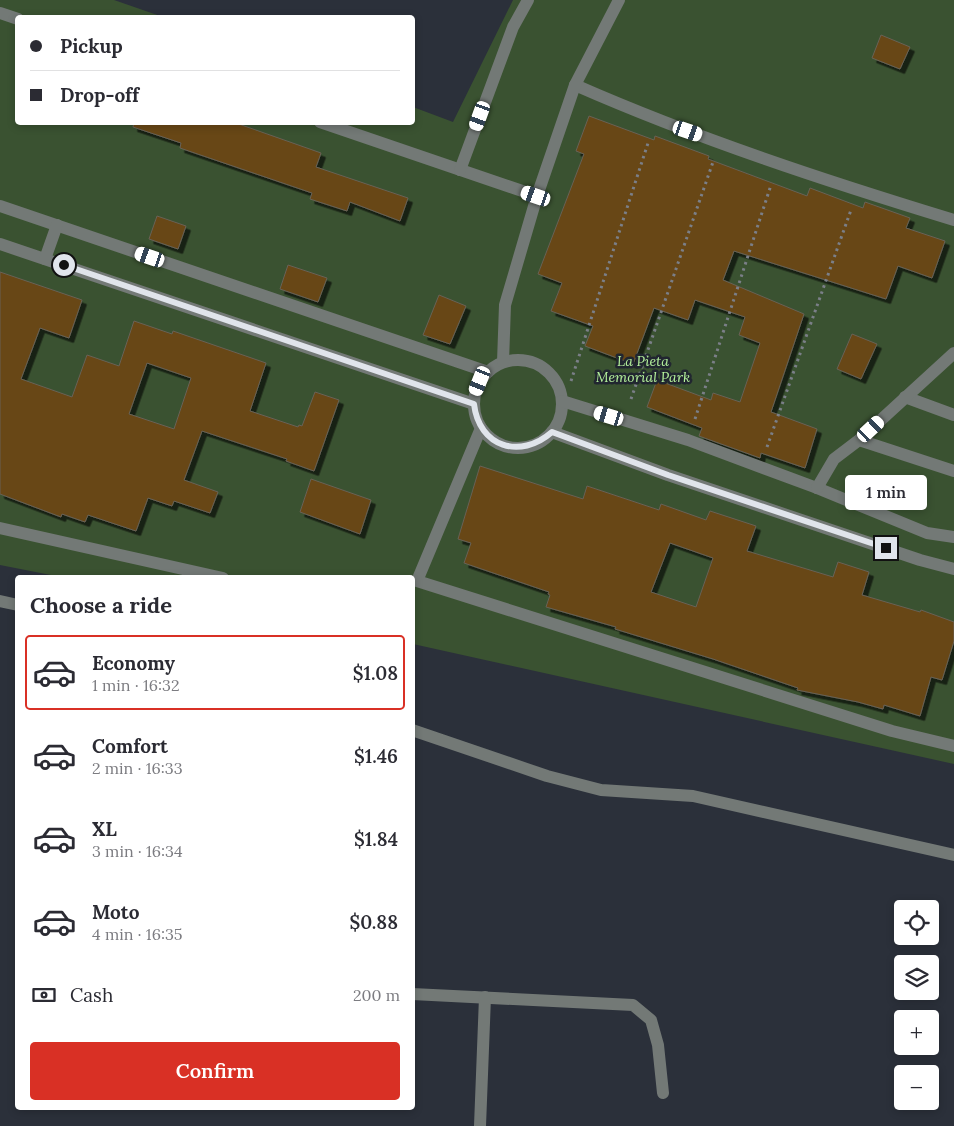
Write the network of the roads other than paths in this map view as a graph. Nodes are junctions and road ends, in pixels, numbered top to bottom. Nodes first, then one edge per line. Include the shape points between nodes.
1 (528, 0) edge
2 (619, 0) edge
3 (0, 13) edge
4 (15, 18) edge
5 (575, 85) junction
6 (329, 125) edge
7 (460, 170) junction
8 (536, 196) junction
9 (0, 206) edge
10 (954, 220) edge
11 (56, 225) junction
12 (0, 244) edge
13 (45, 259) junction
14 (954, 353) edge
15 (503, 362) junction
16 (488, 372) junction
17 (905, 397) junction
18 (563, 402) junction
19 (474, 404) junction
20 (954, 415) edge
21 (481, 428) junction
22 (552, 432) junction
23 (859, 440) junction
24 (954, 471) edge
25 (818, 488) junction
26 (0, 528) edge
27 (954, 537) edge
28 (954, 569) edge
29 (209, 575) edge
30 (415, 583) edge
31 (0, 602) edge
32 (15, 604) edge
33 (415, 731) edge
34 (954, 746) edge
35 (954, 855) edge
36 (415, 994) edge
37 (485, 998) junction
38 (663, 1093) dead end
39 (480, 1126) edge

1 - 7 street via 514,26
2 - 5 street
3 - 4 street
5 - 8 street
5 - 10 street via 656,120
6 - 7 street
7 - 8 street
8 - 15 street via 505,305
9 - 11 street
11 - 13 street
11 - 16 street
12 - 13 street
13 - 19 street
14 - 17 street
15 - 16 street
15 - 18 street via 523,361 542,368 559,388
16 - 19 street via 480,381
17 - 20 street
17 - 23 street
18 - 22 street
18 - 25 street via 688,440
19 - 21 street
21 - 22 street via 502,445 516,447 542,440
21 - 30 street
22 - 28 street via 668,475
23 - 24 street
23 - 25 street via 834,460
25 - 27 street via 928,533
26 - 29 street
30 - 34 street via 892,731
31 - 32 street
33 - 35 street via 547,776 601,790 693,796
36 - 37 street
37 - 38 street via 633,1005 651,1020 658,1045
37 - 39 street

